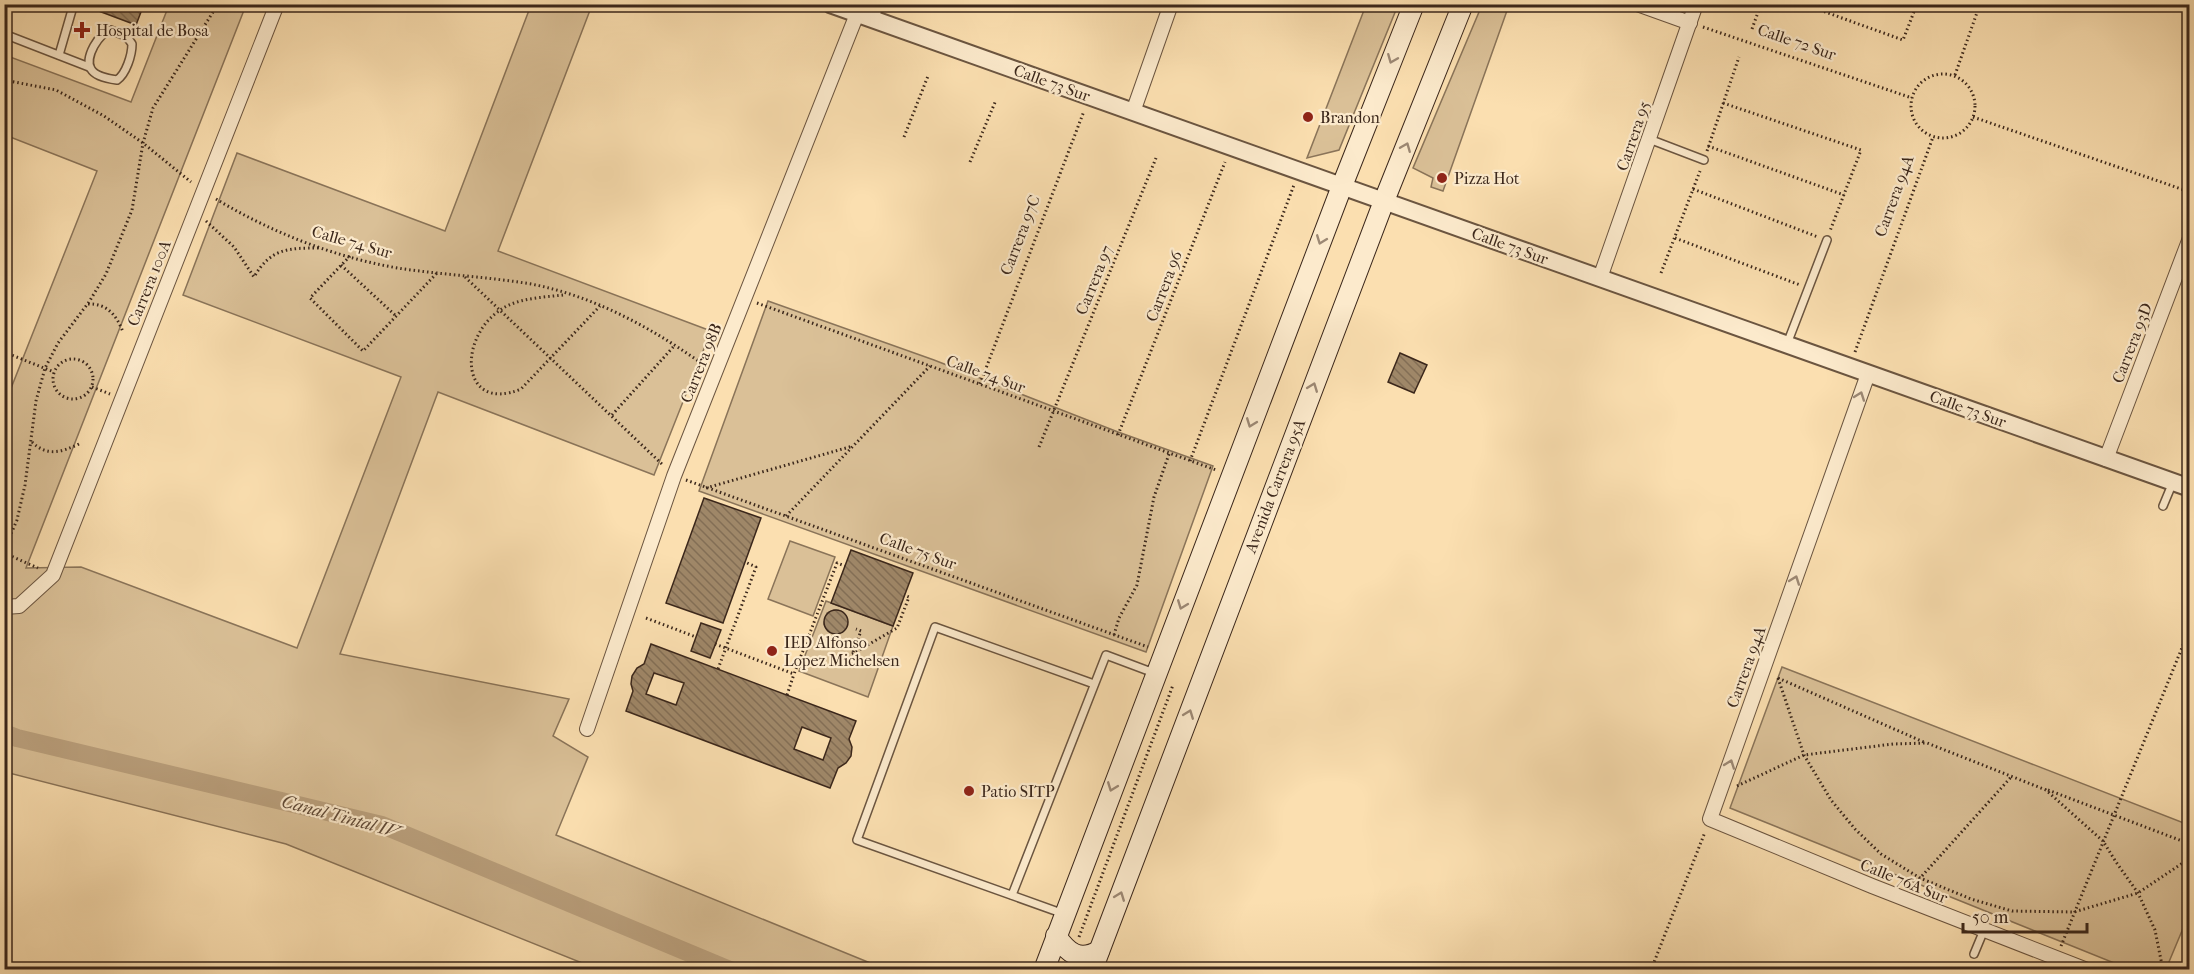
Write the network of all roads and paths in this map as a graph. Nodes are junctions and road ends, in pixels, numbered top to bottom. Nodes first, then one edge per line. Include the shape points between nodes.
1 (218, 4) edge
2 (277, 4) edge
3 (830, 4) edge
4 (1171, 4) edge
5 (1414, 4) edge
6 (1463, 4) edge
7 (1637, 4) edge
8 (1696, 4) edge
9 (1761, 4) edge
10 (1803, 4) edge
11 (1917, 4) edge
12 (1980, 4) edge
13 (72, 9) dead end
14 (868, 12) edge
15 (1690, 23) junction
16 (1752, 29) dead end
17 (4, 34) edge
18 (60, 55) junction
19 (89, 67) junction
20 (1955, 75) junction
21 (928, 76) dead end
22 (4, 80) edge
23 (1090, 97) junction
24 (1912, 98) junction
25 (996, 100) dead end
26 (1723, 104) dead end
27 (1133, 112) junction
28 (1973, 117) junction
29 (904, 137) dead end
30 (1933, 137) junction
31 (1649, 139) junction
32 (143, 143) junction
33 (1708, 146) dead end
34 (1231, 147) junction
35 (1156, 158) dead end
36 (1704, 160) dead end
37 (970, 162) dead end
38 (1299, 171) junction
39 (1342, 186) junction
40 (1693, 189) dead end
41 (203, 191) junction
42 (2190, 192) edge
43 (1844, 195) junction
44 (1384, 201) junction
45 (194, 215) junction
46 (1675, 238) dead end
47 (2190, 238) edge
48 (1827, 240) junction
49 (325, 248) junction
50 (350, 256) junction
51 (341, 265) junction
52 (437, 273) junction
53 (465, 277) junction
54 (1600, 278) junction
55 (1808, 288) junction
56 (567, 295) junction
57 (744, 298) junction
58 (88, 304) junction
59 (600, 306) junction
60 (500, 310) junction
61 (396, 316) junction
62 (123, 332) dead end
63 (676, 345) junction
64 (1786, 345) junction
65 (4, 352) edge
66 (551, 358) junction
67 (930, 366) junction
68 (1849, 367) junction
69 (45, 368) junction
70 (54, 372) junction
71 (715, 373) junction
72 (1868, 374) junction
73 (980, 384) junction
74 (1055, 412) junction
75 (612, 415) junction
76 (1118, 435) junction
77 (32, 442) junction
78 (79, 444) dead end
79 (855, 445) junction
80 (1039, 447) dead end
81 (1169, 453) junction
82 (2106, 459) junction
83 (1190, 461) junction
84 (1220, 472) dead end
85 (674, 476) junction
86 (2173, 482) junction
87 (706, 488) junction
88 (2190, 488) edge
89 (2163, 506) dead end
90 (785, 516) junction
91 (4, 552) edge
92 (745, 562) dead end
93 (844, 566) dead end
94 (53, 575) junction
95 (904, 595) dead end
96 (4, 607) edge
97 (646, 618) dead end
98 (2190, 628) edge
99 (856, 629) dead end
100 (1114, 635) junction
101 (696, 637) dead end
102 (715, 644) dead end
103 (726, 648) junction
104 (1153, 649) dead end
105 (718, 669) dead end
106 (1762, 671) junction
107 (794, 674) junction
108 (1156, 674) junction
109 (1778, 678) junction
110 (1094, 684) junction
111 (787, 695) dead end
112 (586, 729) dead end
113 (1927, 743) junction
114 (1804, 755) junction
115 (2012, 776) junction
116 (1721, 789) junction
117 (2046, 790) junction
118 (2114, 815) junction
119 (1710, 819) junction
120 (2103, 841) junction
121 (2190, 844) edge
122 (2190, 858) edge
123 (1920, 878) junction
124 (2138, 893) junction
125 (1012, 895) junction
126 (1902, 898) junction
127 (2074, 912) junction
128 (1064, 914) junction
129 (1984, 930) junction
130 (1056, 936) junction
131 (1099, 951) junction
132 (1974, 954) dead end
133 (2056, 957) junction
134 (1044, 969) edge
135 (1092, 969) edge
136 (1651, 969) edge
137 (2087, 969) edge
138 (2163, 969) edge

1 - 32 path via 153,108
2 - 41 street, Carrera 100A
3 - 14 street, Calle 73 Sur
4 - 27 street
5 -> 39 main road
44 -> 6 main road, Avenida Carrera 95A
7 - 15 street
8 - 15 street, Carrera 95
9 - 16 path
10 - 11 path via 1903,40
12 - 20 path
13 - 18 lane
14 - 23 street, Calle 73 Sur
14 - 57 street, Carrera 98B
15 - 24 path, Calle 72 Sur
15 - 31 street, Carrera 95
17 - 18 lane
18 - 19 lane
19 - 19 lane via 117,80 122,77 132,44 127,37 104,31
20 - 24 path via 1930,76 1916,88
20 - 28 path via 1970,88 1976,107
21 - 29 path
22 - 32 path, Calle 74 Sur via 56,90
23 - 27 street, Calle 73 Sur
23 - 73 path, Carrera 97C
24 - 30 path via 1912,116
25 - 37 path
26 - 43 path via 1861,150
27 - 34 street, Calle 73 Sur
28 - 30 path via 1961,133
28 - 42 path
30 - 68 path, Carrera 94A
31 - 36 lane
31 - 54 street, Carrera 95
32 - 41 path, Calle 74 Sur
32 - 58 path via 132,210 106,274
33 - 43 path
34 - 38 street, Calle 73 Sur
34 - 76 path, Carrera 96
35 - 74 path, Carrera 97
38 - 39 street, Calle 73 Sur
38 - 83 path
39 - 44 street, Calle 73 Sur
39 -> 108 main road
40 - 48 path
41 - 45 street, Carrera 100A
41 - 49 path, Calle 74 Sur via 258,221
43 - 48 path
44 - 54 street, Calle 73 Sur
131 -> 44 main road, Avenida Carrera 95A
45 - 49 path via 234,247 254,277 273,254 297,248
45 - 94 street, Carrera 100A
46 - 55 path
47 - 82 street, Carrera 93D
48 - 55 lane
49 - 50 path, Calle 74 Sur
50 - 51 path
50 - 52 path, Calle 74 Sur
51 - 61 path
51 - 61 path via 310,298 363,351
52 - 53 path, Calle 74 Sur
52 - 61 path
53 - 56 path, Calle 74 Sur via 531,284
53 - 60 path
54 - 64 street, Calle 73 Sur
55 - 64 lane
56 - 59 path, Calle 74 Sur
56 - 60 path via 529,299
57 - 67 path, Calle 74 Sur
57 - 71 street, Carrera 98B
58 - 62 path via 99,304 111,311
58 - 69 path via 58,343
59 - 63 path, Calle 74 Sur via 648,327
59 - 66 path
60 - 66 path
60 - 66 path via 486,321 472,348 472,371 483,388 507,395 521,389
63 - 71 path, Calle 74 Sur
63 - 75 path
64 - 68 street, Calle 73 Sur
65 - 69 path
66 - 75 path
67 - 73 path, Calle 74 Sur
67 - 79 path
68 - 72 street, Calle 73 Sur
69 - 70 path
69 - 77 path via 36,401
70 - 70 path via 64,361 77,359 88,365 93,383 80,399 66,399 56,390
71 - 85 street, Carrera 98B
72 - 82 street, Calle 73 Sur
106 -> 72 street, Carrera 94A
73 - 74 path, Calle 74 Sur
74 - 76 path, Calle 74 Sur
74 - 80 path, Carrera 97
75 - 85 path
76 - 81 path, Calle 74 Sur
77 - 78 path via 50,452
77 - 91 path via 26,485
79 - 87 path
79 - 90 path
81 - 83 path, Calle 74 Sur
81 - 100 path via 1154,497 1137,585
82 - 86 street, Calle 73 Sur
83 - 84 path, Calle 74 Sur
85 - 87 path, Calle 75 Sur
85 - 112 street, Carrera 98B
86 - 88 street, Calle 73 Sur
86 - 89 lane
87 - 90 path, Calle 75 Sur
90 - 100 path, Calle 75 Sur
91 - 94 path
92 - 103 path via 756,567
93 - 107 path via 837,563
94 - 96 street via 19,606
95 - 99 path via 909,597 897,628 852,654 861,631
97 - 101 path
98 - 118 path
100 - 104 path, Calle 75 Sur
102 - 103 path
103 - 105 path
103 - 107 path
106 - 109 path
116 -> 106 street, Carrera 94A
107 - 111 path
108 - 110 lane via 1106,655
108 -> 128 main road
109 - 113 path
109 - 114 path
110 - 125 lane
110 - 125 lane via 935,627 857,840
113 - 114 path
113 - 115 path
114 - 116 path via 1738,786
114 - 123 path via 1831,800 1855,829 1881,854
115 - 117 path
115 - 123 path
116 - 119 street, Carrera 94A
117 - 118 path
117 - 120 path
118 - 120 path
118 - 121 path
119 - 126 street, Calle 76A Sur
119 - 136 path
120 - 124 path
120 - 127 path
122 - 124 path
123 - 126 path
123 - 127 path via 1971,899 2012,910
124 - 127 path
124 - 138 path via 2155,930
125 - 128 lane
126 - 129 street, Calle 76A Sur
127 - 133 path
128 - 130 main road
129 - 132 lane
129 - 133 street, Calle 76A Sur
130 - 131 main road via 1067,951 1077,956
130 - 134 main road
131 - 135 main road, Avenida Carrera 95A
133 - 137 street, Calle 76A Sur

